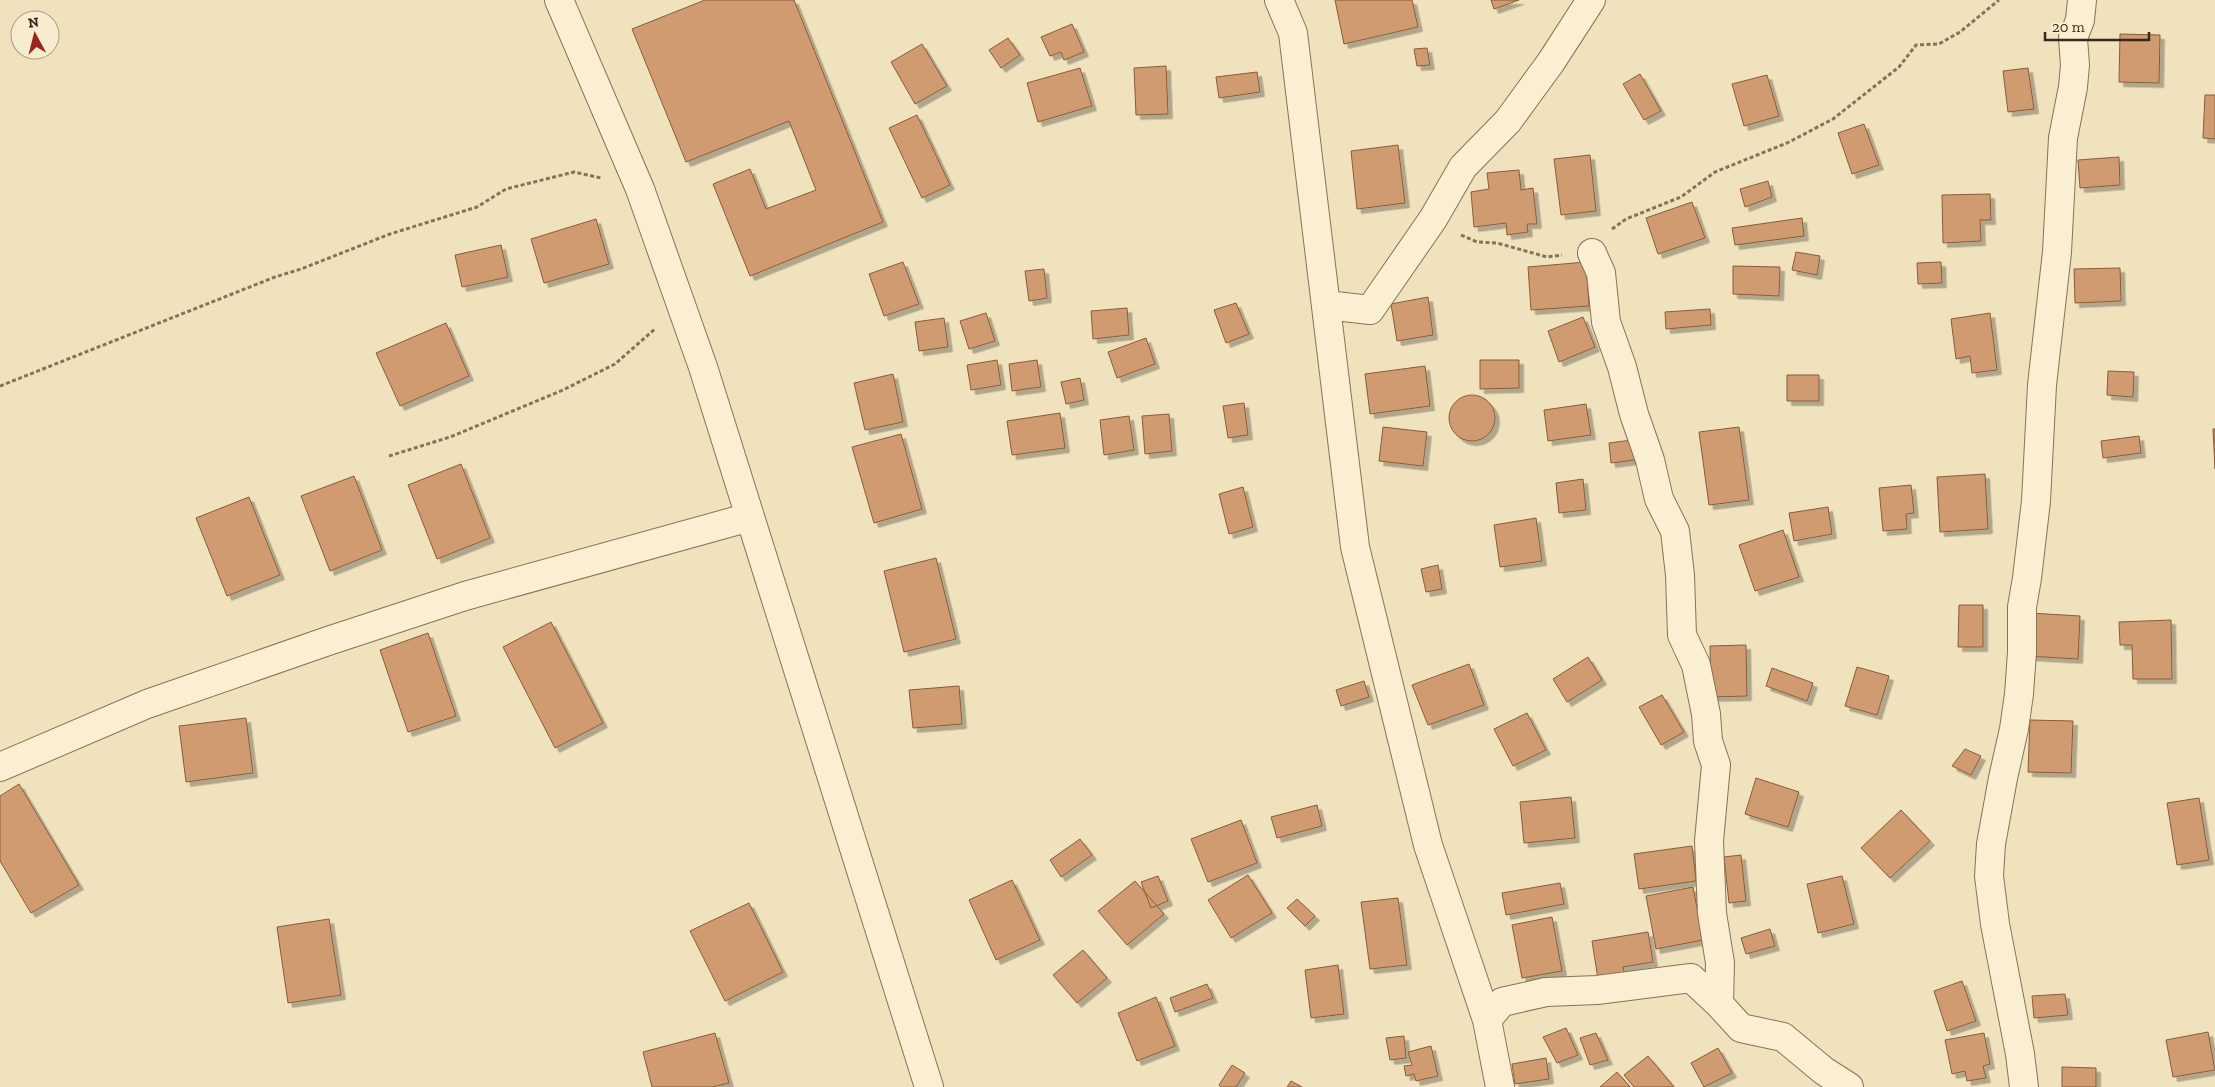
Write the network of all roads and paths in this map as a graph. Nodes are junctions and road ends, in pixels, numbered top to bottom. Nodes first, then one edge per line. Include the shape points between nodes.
1 (559, 0) edge
2 (1278, 0) edge
3 (1591, 0) edge
4 (1999, 0) edge
5 (2082, 0) edge
6 (640, 189) junction
7 (1432, 219) junction
8 (1592, 253) junction
9 (1327, 305) junction
10 (682, 306) junction
11 (0, 386) edge
12 (389, 456) dead end
13 (750, 517) junction
14 (0, 767) edge
15 (1719, 1004) junction
16 (1487, 1020) junction
17 (929, 1087) edge
18 (1500, 1087) edge
19 (1849, 1087) edge
20 (2024, 1087) edge

1 - 6 street
2 - 9 street via 1293,34
3 - 7 street via 1508,121 1462,167
4 - 8 path via 1960,32 1939,44 1916,45 1899,67 1833,119 1787,143 1715,172 1680,197 1626,219 1612,228
5 - 20 street via 2074,38 2073,87 2063,138 2057,252 2042,385 2036,501 2022,607 2018,694 1991,844 1989,876
6 - 10 street
6 - 11 path via 574,172 506,189 477,207 390,234 275,277
7 - 8 path via 1477,242 1497,243 1547,257
7 - 9 street via 1370,310
8 - 15 street via 1601,273 1606,322 1650,460 1659,499 1674,531 1680,575 1682,635 1696,666 1708,741 1716,765 1709,841 1712,913 1720,963
9 - 16 street via 1355,547 1428,845
10 - 12 path via 615,364 498,418
10 - 13 street
13 - 14 street via 465,596 328,641 147,704
13 - 17 street
15 - 16 street via 1691,978 1596,990 1546,992 1502,1002
15 - 19 street via 1740,1028 1783,1037
16 - 18 street

